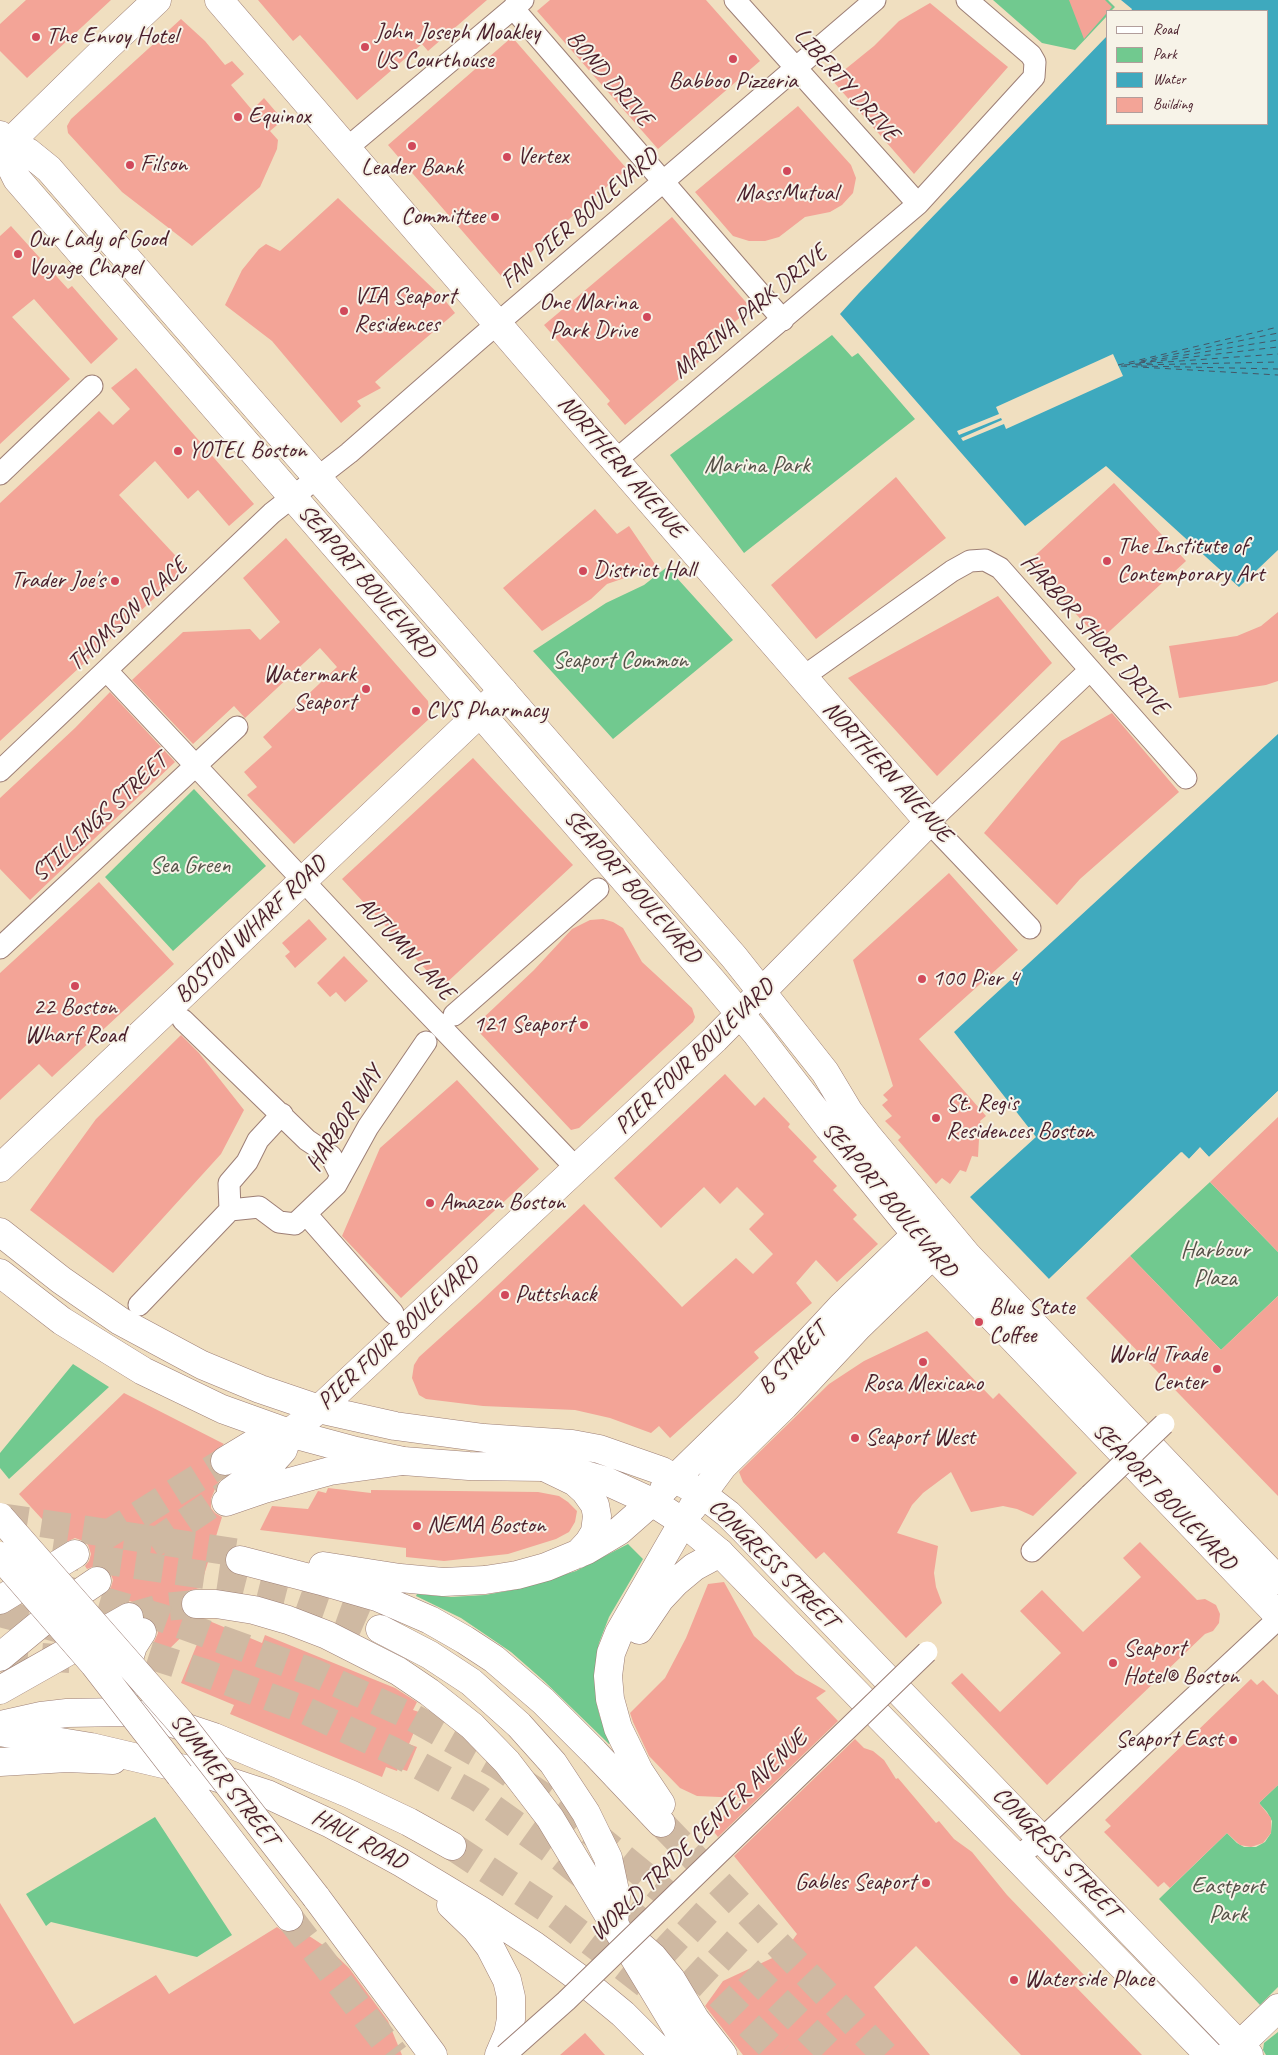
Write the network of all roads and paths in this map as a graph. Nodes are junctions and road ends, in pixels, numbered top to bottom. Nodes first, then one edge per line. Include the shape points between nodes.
1 (157, 0) edge
2 (219, 0) edge
3 (734, 0) edge
4 (875, 0) edge
5 (967, 0) edge
6 (518, 4) edge
7 (796, 69) junction
8 (3, 144) edge
9 (347, 148) junction
10 (664, 182) junction
11 (918, 204) junction
12 (783, 320) junction
13 (498, 324) junction
14 (92, 386) dead end
15 (616, 460) junction
16 (0, 474) edge
17 (317, 478) junction
18 (292, 497) junction
19 (1090, 670) junction
20 (107, 671) junction
21 (804, 677) junction
22 (503, 691) junction
23 (480, 713) junction
24 (237, 727) dead end
25 (195, 764) junction
26 (0, 771) edge
27 (1186, 778) dead end
28 (929, 822) junction
29 (303, 881) junction
30 (598, 889) dead end
31 (1030, 928) dead end
32 (0, 948) edge
33 (763, 992) junction
34 (741, 1014) junction
35 (454, 1015) dead end
36 (183, 1020) dead end
37 (426, 1042) dead end
38 (282, 1114) junction
39 (0, 1168) edge
40 (577, 1169) junction
41 (341, 1176) junction
42 (230, 1210) junction
43 (306, 1214) junction
44 (0, 1232) edge
45 (934, 1235) junction
46 (0, 1273) edge
47 (139, 1305) dead end
48 (393, 1312) dead end
49 (320, 1409) junction
50 (1164, 1424) dead end
51 (289, 1433) junction
52 (484, 1438) junction
53 (225, 1461) tunnel mouth
54 (416, 1462) junction
55 (544, 1467) junction
56 (676, 1478) junction
57 (702, 1494) junction
58 (652, 1502) junction
59 (0, 1517) edge
60 (683, 1522) junction
61 (1032, 1551) dead end
62 (720, 1553) junction
63 (74, 1554) tunnel mouth
64 (0, 1556) edge
65 (574, 1556) junction
66 (97, 1580) dead end
67 (1278, 1580) edge
68 (0, 1600) edge
69 (196, 1604) tunnel mouth
70 (1278, 1615) edge
71 (1278, 1619) edge
72 (380, 1629) tunnel mouth
73 (927, 1652) dead end
74 (0, 1657) edge
75 (0, 1690) edge
76 (174, 1722) junction
77 (0, 1725) edge
78 (0, 1732) edge
79 (626, 1746) junction
80 (0, 1762) edge
81 (193, 1771) junction
82 (1042, 1839) junction
83 (452, 1846) tunnel mouth
84 (1016, 1857) junction
85 (402, 1863) junction
86 (289, 1917) tunnel mouth
87 (614, 1925) junction
88 (583, 1981) junction
89 (1278, 2008) edge
90 (1239, 2051) edge
91 (433, 2055) edge
92 (500, 2055) edge
93 (505, 2055) edge
94 (664, 2055) edge
95 (694, 2055) edge
96 (722, 2055) edge
97 (1209, 2055) edge

1 - 8 main road
2 - 9 main road, NORTHERN AVENUE
3 - 7 street, LIBERTY DRIVE
4 - 7 street, FAN PIER BOULEVARD
5 - 11 street, MARINA PARK DRIVE via 1031,55 1035,62 1034,77
6 - 9 street
6 - 10 street, BOND DRIVE
7 - 10 street, FAN PIER BOULEVARD
7 - 11 street, LIBERTY DRIVE
8 - 17 main road, SEAPORT BOULEVARD via 28,152 49,169
8 - 18 main road, SEAPORT BOULEVARD via 17,179
9 - 13 main road, NORTHERN AVENUE
10 - 12 street, BOND DRIVE
10 - 13 street, FAN PIER BOULEVARD
11 - 12 street, MARINA PARK DRIVE
12 - 15 street, MARINA PARK DRIVE
13 - 15 main road, NORTHERN AVENUE
13 - 17 street, FAN PIER BOULEVARD
14 - 16 street
15 - 21 main road, NORTHERN AVENUE
17 - 18 street, FAN PIER BOULEVARD
17 - 22 main road, SEAPORT BOULEVARD
18 - 20 street, THOMSON PLACE
18 - 23 main road, SEAPORT BOULEVARD
19 - 21 street, HARBOR SHORE DRIVE via 1000,568 980,559 952,570
19 - 27 street, HARBOR SHORE DRIVE
19 - 28 street, PIER FOUR BOULEVARD
20 - 25 street, AUTUMN LANE
20 - 26 street, THOMSON PLACE
21 - 28 main road, NORTHERN AVENUE
22 - 23 main road, BOSTON WHARF ROAD
22 - 33 main road, SEAPORT BOULEVARD
23 - 29 main road, BOSTON WHARF ROAD
23 - 34 main road, SEAPORT BOULEVARD
24 - 25 street, STILLINGS STREET
25 - 29 street, AUTUMN LANE
25 - 32 street, STILLINGS STREET
28 - 31 street, NORTHERN AVENUE
28 - 33 main road, PIER FOUR BOULEVARD
29 - 39 main road, BOSTON WHARF ROAD
29 - 40 street, AUTUMN LANE
30 - 35 street
33 - 34 main road, PIER FOUR BOULEVARD
33 - 45 main road, SEAPORT BOULEVARD via 824,1072
34 - 40 main road, PIER FOUR BOULEVARD
34 - 45 main road, SEAPORT BOULEVARD via 829,1128
36 - 38 street
37 - 41 street, HARBOR WAY via 368,1127
38 - 41 street via 307,1140 331,1156
38 - 42 street via 258,1140 247,1162 229,1183
40 - 49 main road, PIER FOUR BOULEVARD
41 - 43 street, HARBOR WAY via 336,1186
42 - 43 street, HARBOR WAY via 260,1207 279,1222 295,1224
42 - 47 street
43 - 48 street
44 - 49 main road, CONGRESS STREET via 68,1286 146,1336 232,1378
45 - 56 main road, B STREET via 838,1310 747,1408
45 - 57 main road, B STREET via 858,1327 728,1461
45 - 67 main road, SEAPORT BOULEVARD via 1016,1309
45 - 70 main road, SEAPORT BOULEVARD
46 - 51 main road, CONGRESS STREET via 62,1321 143,1371 222,1409
49 - 51 main road, PIER FOUR BOULEVARD
49 - 52 main road, CONGRESS STREET via 395,1426
50 - 61 street, bridge
51 - 53 main road via 264,1438
51 - 54 main road, CONGRESS STREET via 356,1451
51 - 54 main road via 283,1450 274,1460 227,1498 330,1471
52 - 54 main road via 466,1444 437,1444
52 - 56 main road, CONGRESS STREET via 545,1440 590,1447 644,1463
54 - 55 main road, CONGRESS STREET
55 - 58 main road, CONGRESS STREET via 606,1481
55 - 65 main road via 575,1482 595,1506 595,1532
56 - 57 main road, CONGRESS STREET
56 - 58 main road, B STREET
57 - 60 main road, B STREET
57 - 82 main road, CONGRESS STREET via 728,1514
58 - 60 main road, CONGRESS STREET
58 - 65 main road, B STREET via 619,1531
59 - 91 main road, SUMMER STREET, bridge via 180,1722
60 - 62 main road, CONGRESS STREET
60 - 79 main road, B STREET via 618,1633 611,1653 610,1699
62 - 79 main road via 694,1567 670,1588 650,1613 632,1644 622,1672 618,1699 618,1717
62 - 84 main road, CONGRESS STREET
63 - 68 main road
64 - 86 main road, SUMMER STREET, bridge via 106,1678
65 - 79 main road, B STREET via 516,1574 453,1582 240,1556 377,1597 466,1640 543,1701 666,1819
66 - 74 main road
69 - 87 main road via 241,1607 308,1627 381,1662 444,1703 483,1737 528,1788 560,1834
71 - 82 street
72 - 87 main road via 430,1655 471,1682 519,1725 553,1763 586,1813 608,1858 616,1896
73 - 93 street, WORLD TRADE CENTER AVENUE, bridge via 566,2001
75 - 76 main road via 135,1624 128,1666 130,1679 144,1702
76 - 77 main road via 144,1714 97,1712 54,1714
76 - 83 main road via 350,1794
78 - 81 main road via 91,1747
80 - 81 main road, HAUL ROAD via 95,1759 149,1763
81 - 85 main road, HAUL ROAD via 232,1781 283,1801
82 - 84 street
82 - 90 main road, CONGRESS STREET
84 - 97 main road, CONGRESS STREET
85 - 88 main road, HAUL ROAD via 508,1928
85 - 92 main road via 444,1897 476,1929 503,1970 512,2013
87 - 88 main road via 606,1950
87 - 95 main road
87 - 96 main road via 639,1944 666,1972
88 - 94 main road, HAUL ROAD via 623,2014
89 - 90 main road

